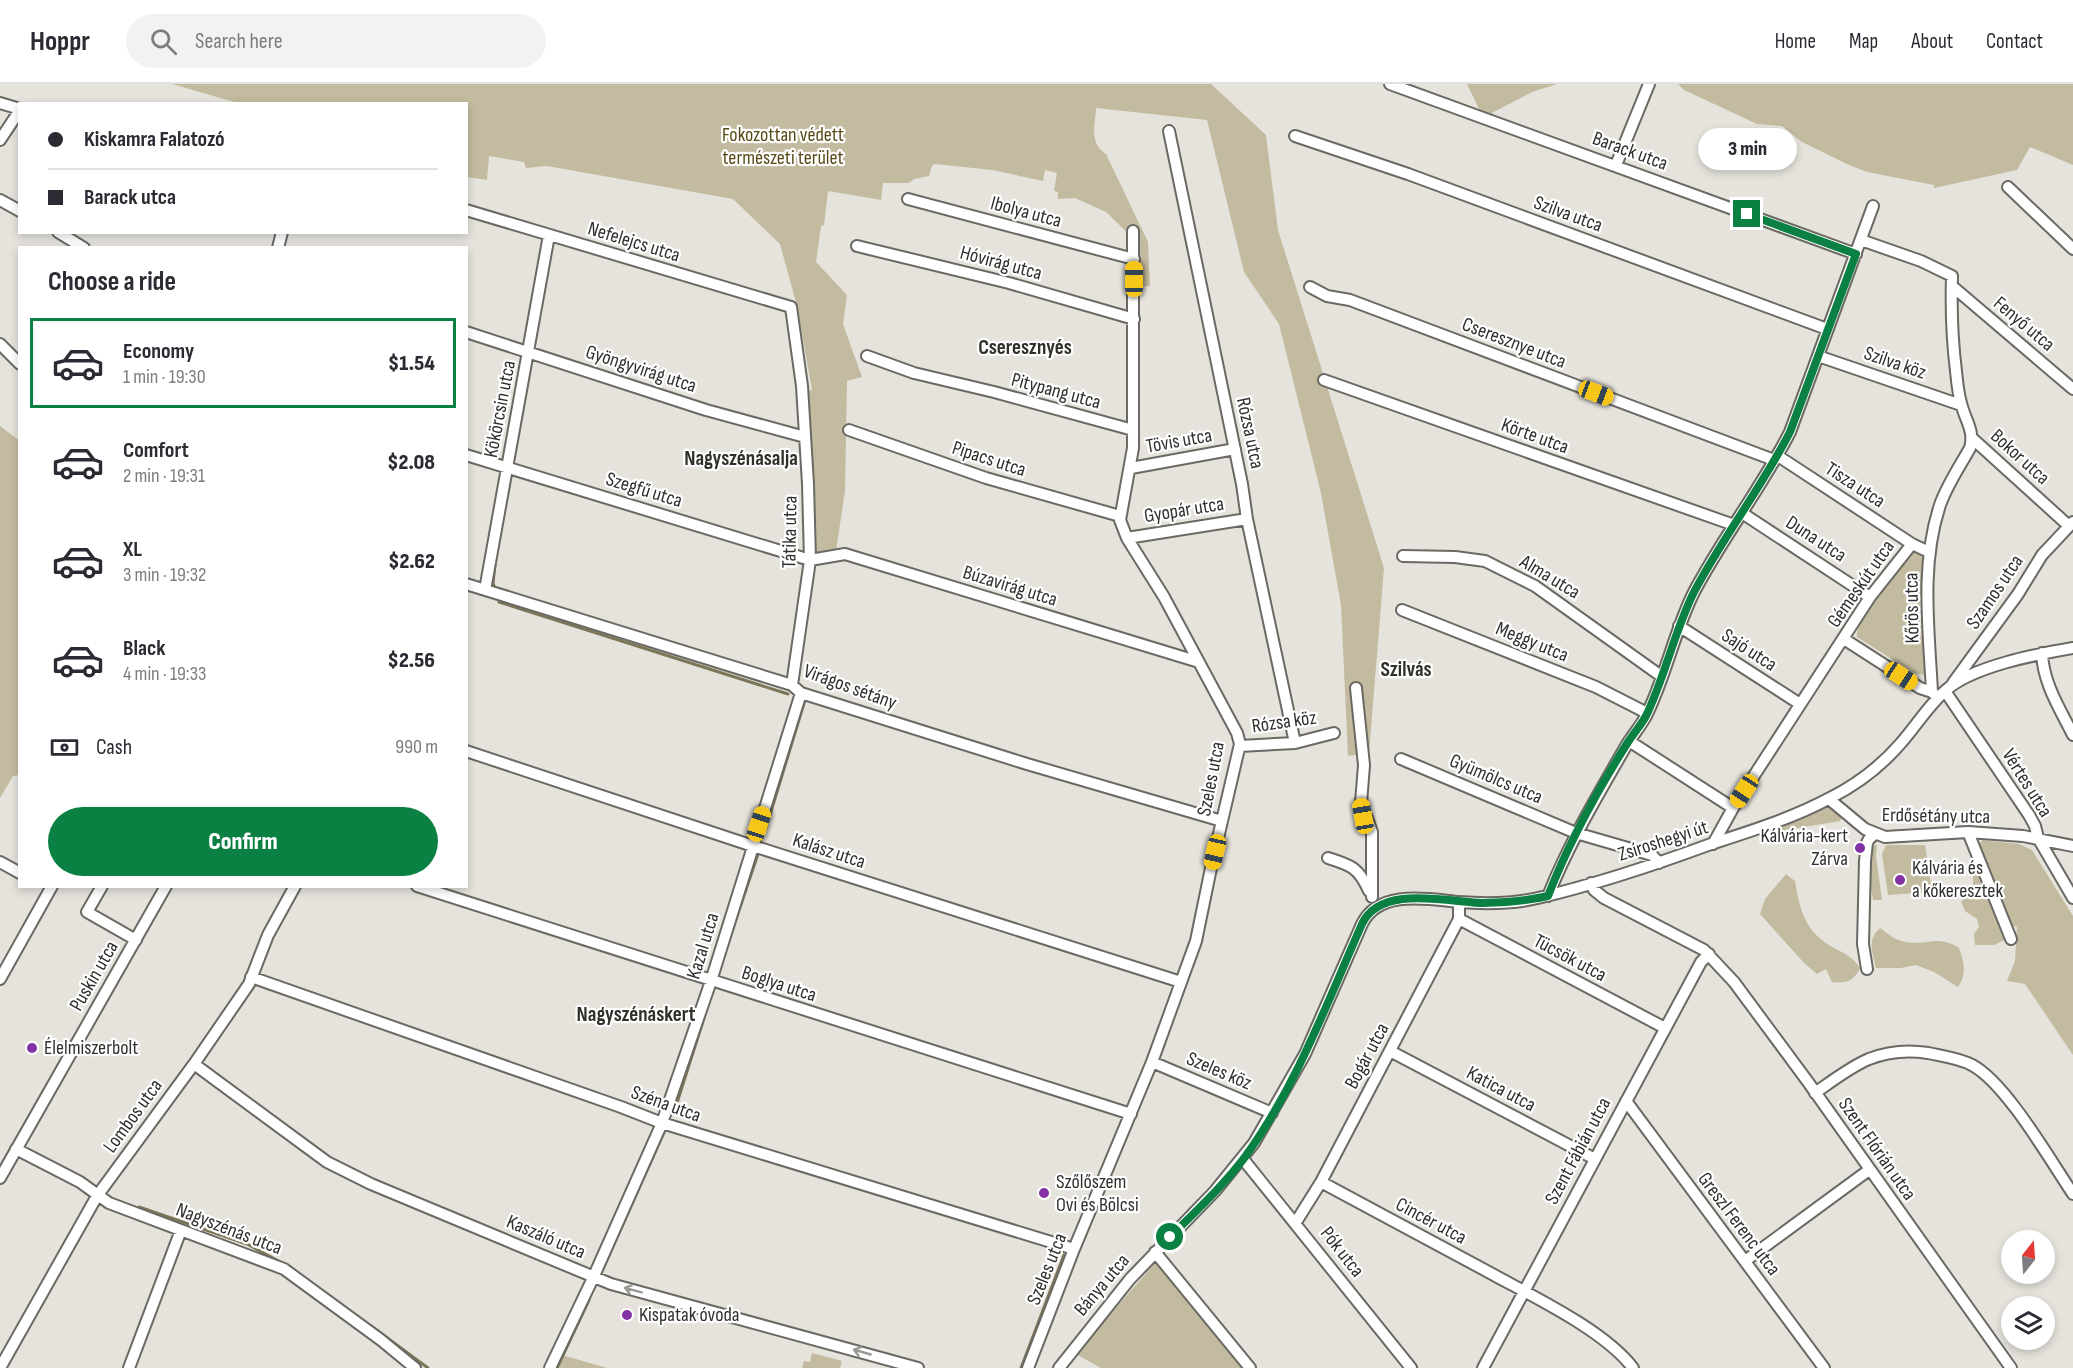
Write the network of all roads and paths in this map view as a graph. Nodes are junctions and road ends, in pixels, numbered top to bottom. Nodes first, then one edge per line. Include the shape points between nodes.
1 (1390, 84) edge
2 (1649, 84) edge
3 (0, 103) edge
4 (18, 109) edge
5 (18, 113) edge
6 (1169, 131) dead end
7 (1295, 136) dead end
8 (0, 140) edge
9 (1616, 165) junction
10 (2008, 188) dead end
11 (908, 199) dead end
12 (0, 200) edge
13 (1873, 206) dead end
14 (18, 210) edge
15 (468, 211) edge
16 (1133, 231) dead end
17 (61, 234) edge
18 (549, 235) junction
19 (1861, 240) junction
20 (81, 246) edge
21 (857, 246) dead end
22 (2073, 249) edge
23 (1856, 254) junction
24 (1134, 259) junction
25 (1952, 281) junction
26 (1310, 286) dead end
27 (791, 307) joint
28 (1134, 319) junction
29 (1827, 329) junction
30 (468, 333) edge
31 (0, 344) edge
32 (530, 352) junction
33 (867, 356) dead end
34 (1818, 356) junction
35 (18, 362) edge
36 (1324, 380) dead end
37 (2073, 389) edge
38 (1961, 405) junction
39 (849, 430) dead end
40 (1132, 430) junction
41 (805, 437) junction
42 (1973, 439) junction
43 (1235, 449) junction
44 (468, 456) edge
45 (1776, 458) junction
46 (506, 468) junction
47 (1131, 468) junction
48 (1742, 513) junction
49 (1120, 516) junction
50 (1247, 519) junction
51 (2071, 524) edge
52 (1734, 525) junction
53 (1127, 537) junction
54 (1912, 544) junction
55 (1929, 552) junction
56 (1403, 556) dead end
57 (810, 560) junction
58 (468, 585) edge
59 (485, 590) junction
60 (1870, 597) junction
61 (1402, 610) dead end
62 (1679, 626) junction
63 (1844, 639) junction
64 (2073, 648) edge
65 (2042, 653) junction
66 (1199, 662) junction
67 (1661, 676) junction
68 (792, 685) junction
69 (1356, 688) dead end
70 (1941, 692) junction
71 (801, 693) junction
72 (1800, 704) junction
73 (1647, 714) junction
74 (1334, 733) dead end
75 (2073, 735) edge
76 (1629, 741) junction
77 (1294, 743) junction
78 (1240, 746) junction
79 (468, 752) edge
80 (1401, 759) dead end
81 (1829, 798) junction
82 (1733, 808) junction
83 (1222, 821) junction
84 (1576, 832) junction
85 (1968, 832) junction
86 (1873, 833) junction
87 (2038, 838) junction
88 (1713, 844) junction
89 (753, 846) junction
90 (2073, 846) edge
91 (1328, 858) dead end
92 (0, 862) edge
93 (1659, 863) junction
94 (18, 872) edge
95 (1591, 883) junction
96 (49, 888) edge
97 (101, 888) edge
98 (165, 888) edge
99 (294, 888) edge
100 (423, 888) edge
101 (1548, 896) junction
102 (1372, 897) junction
103 (2073, 898) edge
104 (1459, 902) junction
105 (1371, 911) junction
106 (1459, 919) junction
107 (2011, 939) dead end
108 (136, 940) junction
109 (1709, 954) junction
110 (1867, 969) dead end
111 (252, 977) junction
112 (0, 979) edge
113 (711, 981) junction
114 (1181, 982) junction
115 (1665, 1028) junction
116 (1390, 1051) junction
117 (1152, 1062) junction
118 (194, 1064) junction
119 (1815, 1093) junction
120 (1626, 1101) junction
121 (1272, 1113) junction
122 (1131, 1114) junction
123 (662, 1123) junction
124 (16, 1149) junction
125 (1243, 1159) junction
126 (1595, 1159) junction
127 (1869, 1170) junction
128 (0, 1178) edge
129 (1321, 1182) junction
130 (2073, 1194) edge
131 (97, 1196) junction
132 (1296, 1222) junction
133 (181, 1230) junction
134 (1074, 1249) junction
135 (1155, 1252) junction
136 (1745, 1261) junction
137 (593, 1278) junction
138 (1524, 1292) junction
139 (0, 1368) edge
140 (129, 1368) edge
141 (415, 1368) edge
142 (550, 1368) edge
143 (918, 1368) edge
144 (1028, 1368) edge
145 (1059, 1368) edge
146 (1250, 1368) edge
147 (1411, 1368) edge
148 (1483, 1368) edge
149 (1633, 1368) edge
150 (1824, 1368) edge
151 (2011, 1368) edge

1 - 9 street, Barack utca
2 - 9 street
3 - 4 street
5 - 8 street
6 - 43 street, Rózsa utca
7 - 29 street, Szilva utca
9 - 23 street, Barack utca
10 - 22 street
11 - 24 street, Ibolya utca
12 - 14 street
13 - 19 street
15 - 18 street, Nefelejcs utca
16 - 24 street
17 - 20 street
18 - 27 street, Nefelejcs utca
18 - 32 street, Kökörcsin utca
19 - 23 street
19 - 25 street via 1921,261
21 - 28 street, Hóvirág utca
23 - 29 street
24 - 28 street
25 - 37 street, Fenyő utca
25 - 38 street via 1950,303
26 - 45 street, Cseresznye utca via 1327,296 1350,300
27 - 41 street, Tátika utca
28 - 40 street
29 - 34 street
30 - 32 street, Gyöngyvirág utca
31 - 35 street
32 - 41 street, Gyöngyvirág utca via 706,410
32 - 46 street, Kökörcsin utca
33 - 40 street, Pitypang utca via 914,373
34 - 38 street, Szilva köz
34 - 45 street via 1790,432
36 - 52 street, Körte utca
38 - 42 street
39 - 49 street, Pipacs utca via 986,478
40 - 47 street
41 - 57 street, Tátika utca
42 - 51 street, Bokor utca
42 - 55 street via 1940,504
43 - 47 street, Tövis utca
43 - 50 street, Rózsa utca
44 - 46 street, Szegfű utca
45 - 48 street
45 - 54 street, Tisza utca
46 - 57 street, Szegfű utca
46 - 59 street, Kökörcsin utca
47 - 49 street
48 - 52 street
48 - 60 street, Duna utca
49 - 53 street, Szeles utca
50 - 53 street, Gyopár utca
50 - 77 street, Rózsa utca
51 - 70 street, Szamos utca via 2042,555 2018,594
52 - 62 street
53 - 66 street, Szeles utca
54 - 55 street, Gémeskút utca
54 - 60 street, Gémeskút utca
55 - 70 street, Kőrös utca via 1927,600
56 - 67 street, Alma utca via 1485,561 1535,586
57 - 66 street, Búzavirág utca via 845,554
57 - 68 street, Tátika utca
58 - 59 street, Virágos sétány
59 - 68 street, Virágos sétány
60 - 63 street, Gémeskút utca
61 - 73 street, Meggy utca via 1596,687
62 - 67 street
62 - 72 street, Sajó utca
63 - 70 street via 1920,688
63 - 72 street, Gémeskút utca
64 - 65 street, Zsíroshegyi út
65 - 70 street, Zsíroshegyi út via 1992,668
65 - 75 street via 2046,680
66 - 78 street, Szeles utca via 1237,733
67 - 73 street
68 - 71 street, Virágos sétány
69 - 102 street via 1364,765 1361,803 1372,832
70 - 81 street, Zsíroshegyi út via 1884,761
70 - 87 street, Vértes utca via 2029,815
71 - 83 street, Virágos sétány
71 - 89 street, Kazal utca
72 - 82 street, Gémeskút utca
73 - 76 street
74 - 77 street, Rózsa köz
76 - 82 street
76 - 84 street
77 - 78 street, Rózsa köz
78 - 83 street, Szeles utca
79 - 89 street, Kalász utca
80 - 84 street, Gyümölcs utca
81 - 86 street
81 - 88 street, Zsíroshegyi út
82 - 88 street, Gémeskút utca
83 - 114 street, Szeles utca via 1198,935
84 - 93 street, Gyümölcs utca via 1652,855
84 - 101 street
85 - 86 street, Erdősétány utca via 1891,837
85 - 87 street, Erdősétány utca
85 - 107 street
86 - 110 street via 1867,843 1865,861 1863,945
87 - 90 street, Erdősétány utca
87 - 103 street, Vértes utca
88 - 93 street, Zsíroshegyi út
89 - 113 street, Kazal utca
89 - 114 street, Kalász utca
91 - 102 street via 1354,867
92 - 94 street
93 - 95 street, Zsíroshegyi út
95 - 101 street, Zsíroshegyi út
95 - 109 street via 1604,898
96 - 112 street
97 - 108 street via 87,912
98 - 108 street, Puskin utca
99 - 111 street, Lombos utca via 268,935
100 - 113 street, Boglya utca
101 - 104 street, Zsíroshegyi út via 1521,902
102 - 105 street
104 - 105 street, Zsíroshegyi út via 1404,899
104 - 106 street, Bogár utca
105 - 121 street, Bánya utca via 1305,1054
106 - 115 street, Tücsök utca
106 - 116 street, Bogár utca
108 - 124 street, Puskin utca
109 - 115 street, Szent Fábián utca
109 - 119 street, Szent Flórián utca
111 - 118 street, Lombos utca
111 - 123 street, Széna utca
113 - 122 street, Boglya utca
113 - 123 street, Kazal utca
114 - 117 street, Szeles utca
115 - 120 street, Szent Fábián utca
116 - 126 street, Katica utca
116 - 129 street, Bogár utca
117 - 121 street, Szeles köz
117 - 122 street, Szeles utca
118 - 131 street, Lombos utca
118 - 137 street, Kaszáló utca via 327,1162
119 - 127 street, Szent Flórián utca
119 - 130 street via 1856,1065 1892,1053 1918,1052 1972,1065 2005,1095
120 - 126 street, Szent Fábián utca
120 - 136 street, Greszl Ferenc utca
121 - 125 street, Bánya utca
122 - 134 street, Szeles utca
123 - 134 street, Széna utca
123 - 137 street, Kazal utca
124 - 128 street, Puskin utca
124 - 131 street, Nagyszénás utca via 80,1182
125 - 132 street, Pók utca
125 - 135 street, Bánya utca
126 - 138 street, Szent Fábián utca
127 - 136 street
127 - 151 street, Szent Flórián utca
129 - 132 street, Bogár utca
129 - 138 street, Cincér utca
131 - 133 street, Nagyszénás utca
131 - 139 street, Lombos utca
132 - 147 street, Pók utca
133 - 140 street
133 - 141 street, Nagyszénás utca via 284,1269
134 - 144 street, Szeles utca
135 - 145 street, Bánya utca
135 - 146 street
136 - 150 street, Greszl Ferenc utca
137 - 142 street, Kazal utca
143 -> 137 street, Kaszáló utca
138 - 148 street, Szent Fábián utca
138 - 149 street, Cincér utca via 1600,1336

